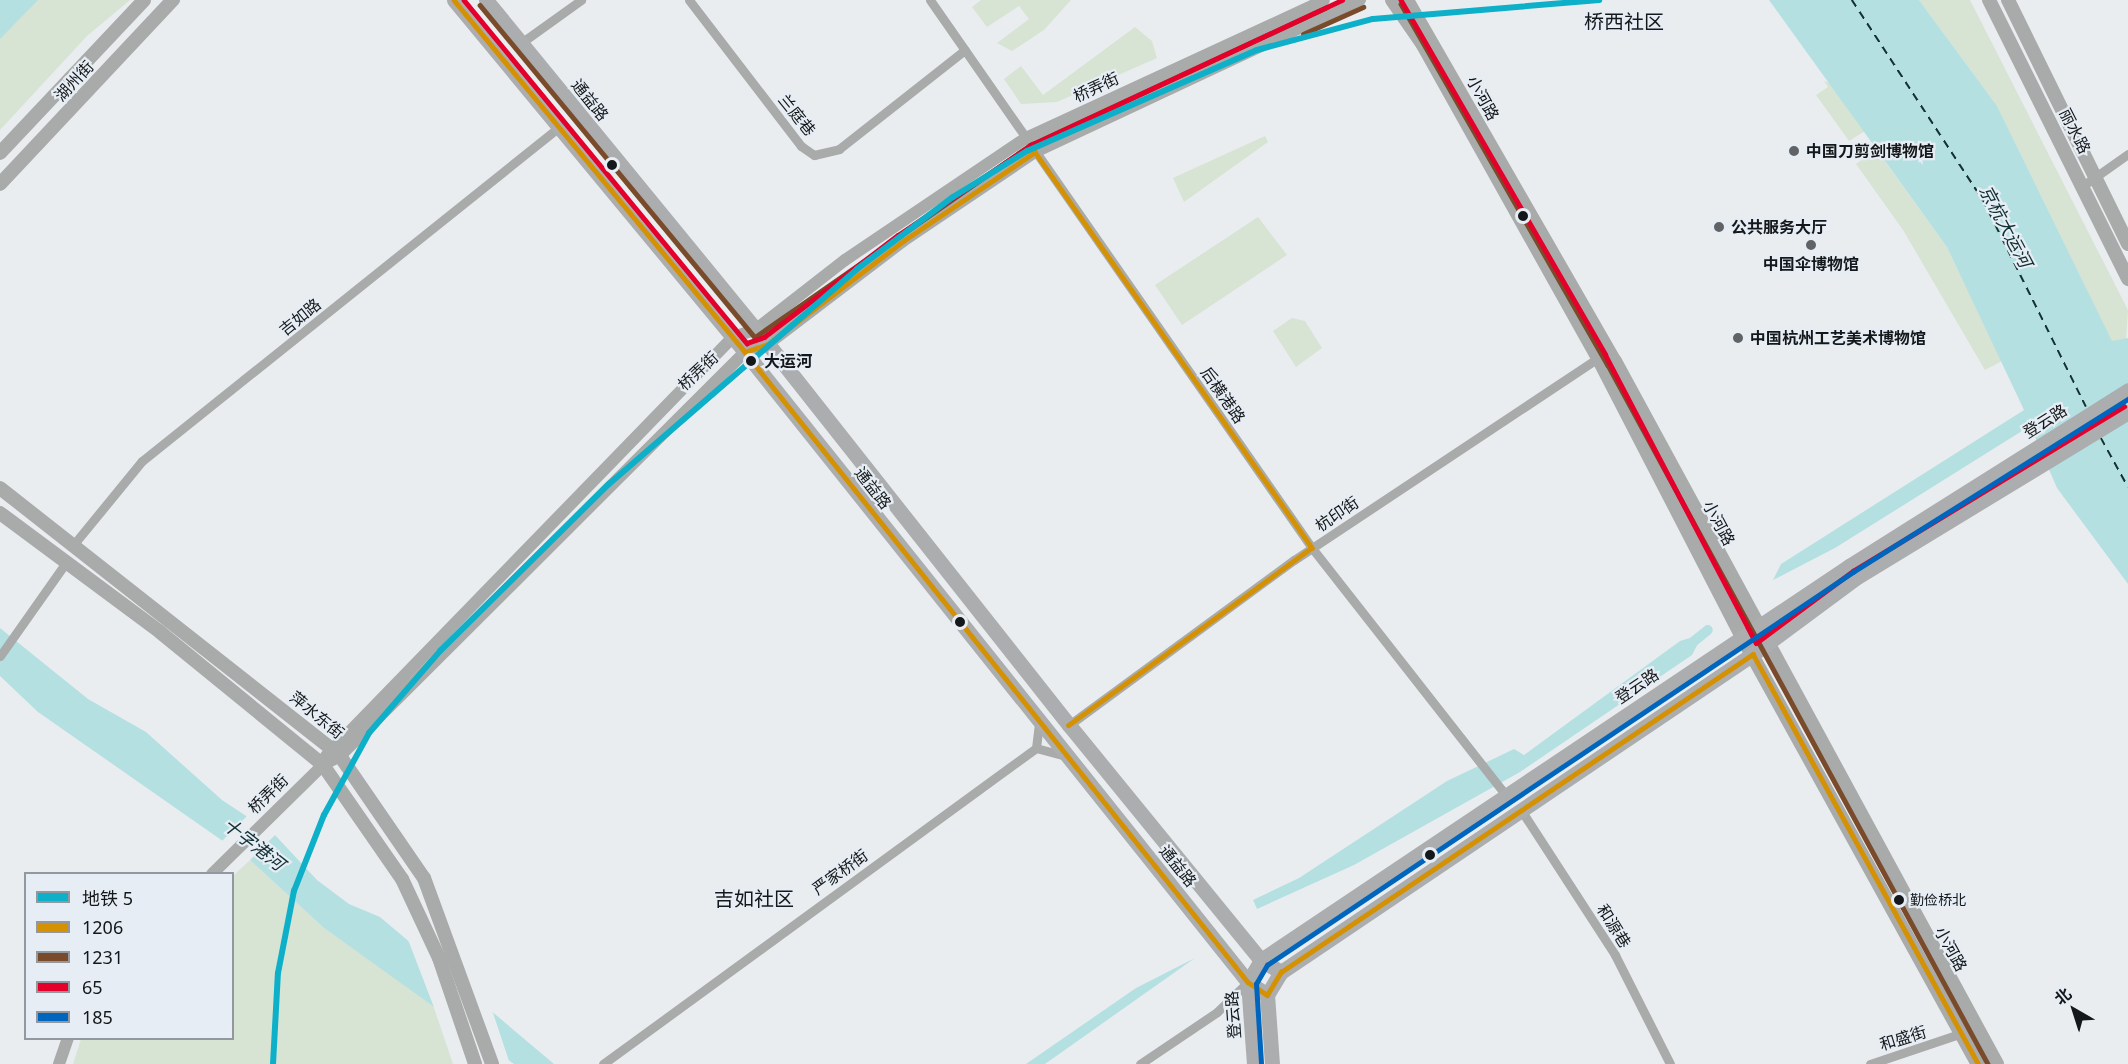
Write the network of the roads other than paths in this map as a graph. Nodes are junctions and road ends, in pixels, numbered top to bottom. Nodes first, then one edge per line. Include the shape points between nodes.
1 (144, 0) edge
2 (172, 0) edge
3 (454, 0) edge
4 (486, 0) edge
5 (581, 0) edge
6 (689, 0) edge
7 (930, 0) edge
8 (1324, 0) edge
9 (1360, 0) edge
10 (1392, 0) edge
11 (1407, 0) edge
12 (2010, 1) edge
13 (1992, 5) edge
14 (521, 43) junction
15 (965, 50) junction
16 (559, 127) junction
17 (1026, 138) junction
18 (1035, 152) junction
19 (0, 153) edge
20 (2128, 154) edge
21 (2090, 182) junction
22 (0, 184) edge
23 (2128, 244) edge
24 (2128, 279) edge
25 (754, 330) junction
26 (733, 337) junction
27 (768, 344) junction
28 (745, 352) junction
29 (1598, 357) junction
30 (2128, 390) edge
31 (2128, 412) edge
32 (0, 488) edge
33 (0, 513) edge
34 (74, 544) junction
35 (1312, 548) junction
36 (65, 564) junction
37 (1853, 571) junction
38 (1760, 626) junction
39 (1742, 637) junction
40 (1770, 642) junction
41 (1753, 654) junction
42 (0, 656) edge
43 (1039, 725) junction
44 (1069, 725) junction
45 (1036, 748) junction
46 (335, 751) junction
47 (1064, 755) junction
48 (322, 765) junction
49 (1506, 795) junction
50 (1521, 810) junction
51 (214, 872) edge
52 (1261, 960) junction
53 (1281, 972) junction
54 (1248, 982) junction
55 (1267, 995) junction
56 (1977, 1028) junction
57 (1962, 1035) junction
58 (68, 1040) edge
59 (59, 1064) edge
60 (475, 1064) edge
61 (492, 1064) edge
62 (603, 1064) edge
63 (1140, 1064) edge
64 (1254, 1064) edge
65 (1272, 1064) edge
66 (1670, 1064) edge
67 (1870, 1064) edge
68 (1978, 1064) edge
69 (1997, 1064) edge

1 - 19 main road, 湖州街
2 - 22 main road, 湖州街
3 - 16 main road, 通益路
4 - 14 main road, 通益路
5 - 14 street
6 - 15 street, 兰庭巷 via 801,146 814,155 839,148
7 - 15 street, 后横港路
8 - 17 street, 桥弄街
9 - 18 street, 桥弄街
10 - 29 main road, 小河路 via 1423,45
11 - 38 main road, 小河路
12 - 13 street
12 - 21 main road, 丽水路
13 - 21 main road, 丽水路
14 - 25 main road, 通益路
15 - 17 street, 后横港路
16 - 26 main road, 通益路
16 - 34 street, 吉如路 via 142,461
17 - 18 street, 后横港路
17 - 25 street, 桥弄街 via 845,260
18 - 27 street, 桥弄街 via 903,241
18 - 35 street, 后横港路
20 - 21 street
21 - 23 main road, 丽水路
21 - 24 main road, 丽水路
25 - 26 street, 桥弄街
25 - 27 main road, 通益路
26 - 28 main road, 通益路
26 - 46 street, 桥弄街
27 - 28 street, 桥弄街
27 - 44 main road, 通益路
28 - 43 main road, 通益路
28 - 46 street, 桥弄街
29 - 35 street, 杭印街
29 - 39 main road, 小河路
30 - 37 main road, 登云路
31 - 37 main road, 登云路
32 - 34 main road, 萍水东街
33 - 36 main road
34 - 46 main road, 萍水东街
35 - 44 street, 杭印街
35 - 49 street, 后横港路
36 - 42 street
36 - 48 main road via 160,632
37 - 38 main road, 登云路
37 - 40 main road, 登云路
38 - 39 main road, 登云路
38 - 40 main road, 小河路
39 - 41 main road, 小河路
39 - 49 main road, 登云路
40 - 41 main road, 登云路
40 - 56 main road, 小河路
41 - 50 main road, 登云路
41 - 57 main road, 小河路
43 - 45 street
43 - 47 main road, 通益路
44 - 52 main road, 通益路
45 - 47 street
45 - 62 street, 严家桥街
46 - 48 street, 桥弄街
46 - 61 main road, 萍水东街 via 424,878
47 - 54 main road, 通益路
48 - 51 street, 桥弄街
48 - 60 main road via 402,879 421,917
49 - 52 main road, 登云路
50 - 53 main road, 登云路
50 - 66 street, 和源巷 via 1616,955
52 - 53 main road, 通益路
52 - 54 main road, 登云路
53 - 55 main road, 登云路
54 - 55 main road, 通益路
54 - 63 street via 1217,1012
54 - 64 main road, 登云路
55 - 65 main road
56 - 57 street, 和盛街
56 - 69 main road, 小河路
57 - 67 street, 和盛街
57 - 68 main road, 小河路
58 - 59 street

